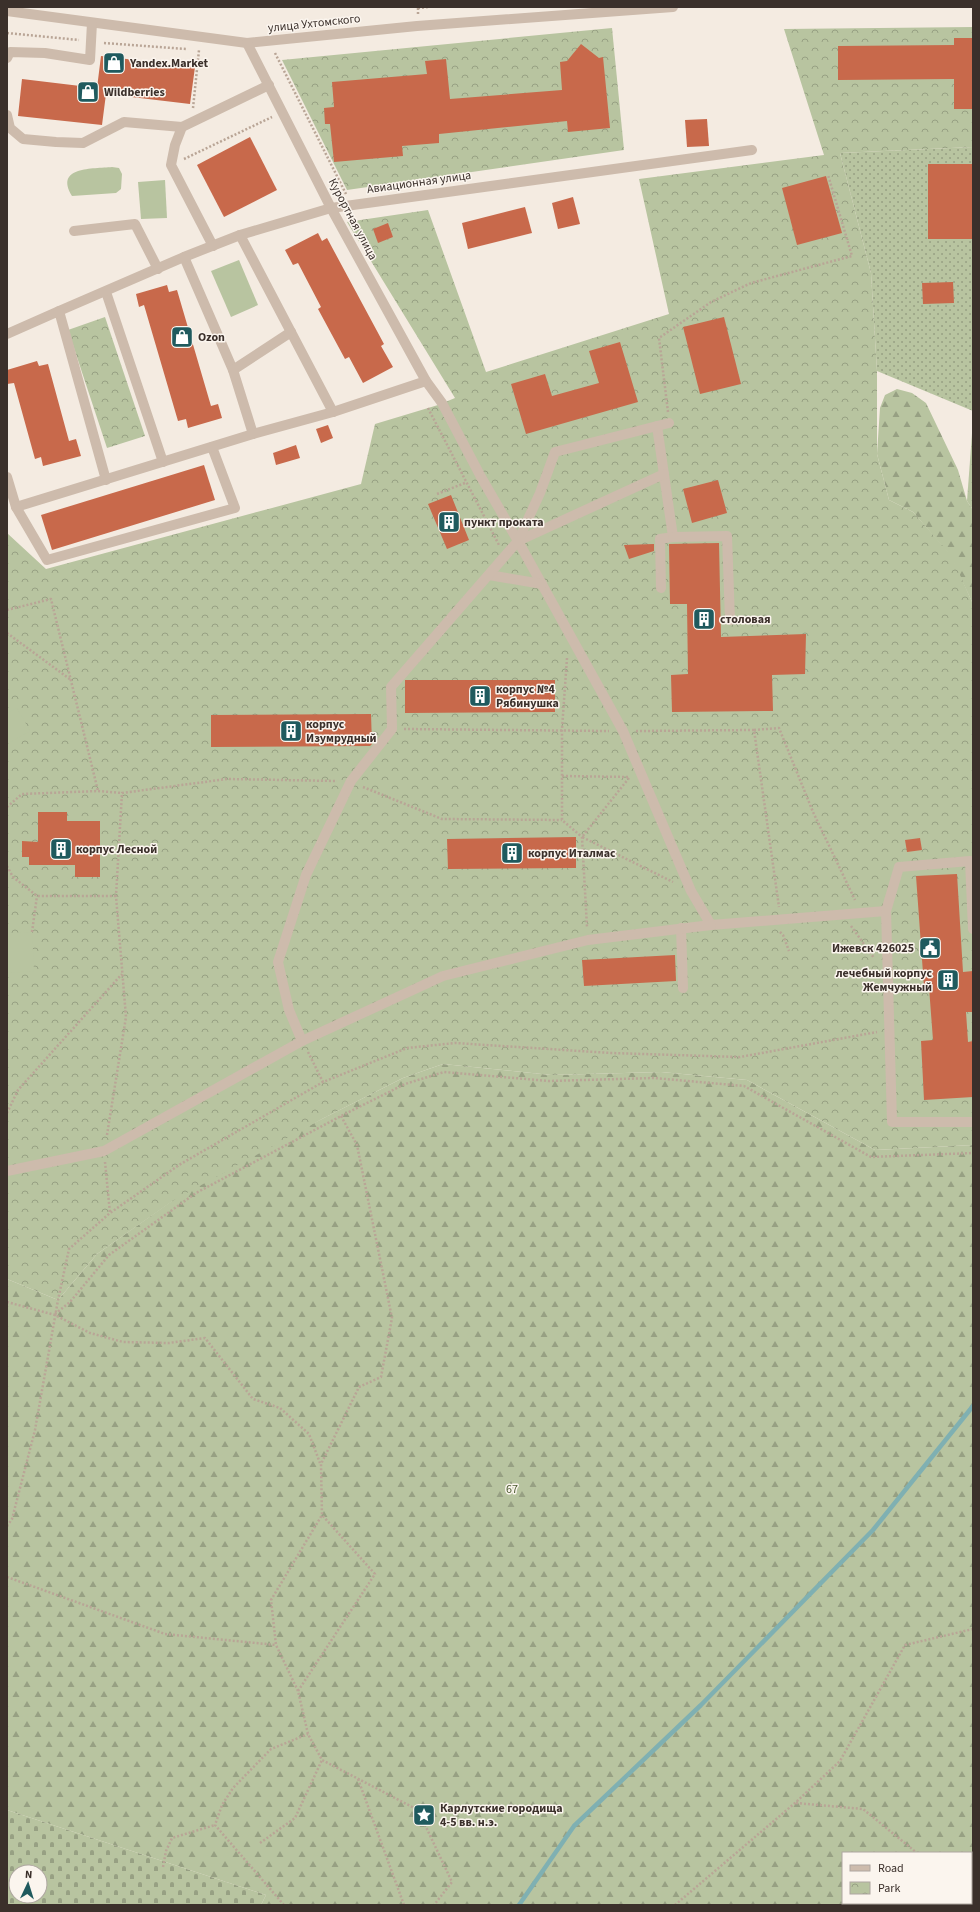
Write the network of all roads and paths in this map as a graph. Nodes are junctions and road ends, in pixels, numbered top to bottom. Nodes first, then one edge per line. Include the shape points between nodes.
1 (428, 7) edge
2 (673, 7) edge
3 (418, 8) edge
4 (7, 11) edge
5 (92, 23) junction
6 (247, 43) junction
7 (199, 50) dead end
8 (275, 53) dead end
9 (7, 58) edge
10 (269, 85) junction
11 (282, 111) junction
12 (7, 115) edge
13 (187, 125) junction
14 (752, 150) dead end
15 (171, 165) junction
16 (828, 175) dead end
17 (351, 205) junction
18 (331, 208) junction
19 (74, 231) dead end
20 (240, 235) junction
21 (213, 246) junction
22 (184, 257) junction
23 (158, 268) junction
24 (106, 292) junction
25 (59, 311) junction
26 (291, 332) junction
27 (7, 334) edge
28 (233, 370) junction
29 (426, 381) junction
30 (428, 408) dead end
31 (333, 412) junction
32 (669, 422) joint
33 (657, 426) junction
34 (253, 434) junction
35 (212, 447) junction
36 (163, 462) junction
37 (664, 474) junction
38 (7, 477) edge
39 (481, 477) junction
40 (106, 480) junction
41 (465, 483) junction
42 (437, 494) dead end
43 (16, 507) junction
44 (672, 537) junction
45 (518, 541) junction
46 (505, 556) junction
47 (489, 575) junction
48 (542, 584) junction
49 (661, 588) dead end
50 (7, 610) edge
51 (730, 620) dead end
52 (7, 632) edge
53 (568, 655) dead end
54 (71, 680) junction
55 (392, 729) junction
56 (562, 729) junction
57 (754, 730) junction
58 (623, 732) junction
59 (642, 773) junction
60 (562, 776) junction
61 (630, 777) junction
62 (350, 781) junction
63 (98, 791) junction
64 (122, 793) junction
65 (7, 807) edge
66 (562, 820) junction
67 (582, 837) junction
68 (7, 866) edge
69 (691, 891) junction
70 (37, 896) junction
71 (116, 896) junction
72 (886, 911) junction
73 (861, 914) junction
74 (842, 915) junction
75 (768, 920) junction
76 (780, 920) junction
77 (711, 925) junction
78 (681, 928) junction
79 (973, 929) edge
80 (32, 932) dead end
81 (588, 940) junction
82 (789, 952) dead end
83 (875, 959) dead end
84 (122, 974) junction
85 (684, 988) dead end
86 (889, 1029) junction
87 (302, 1042) junction
88 (322, 1082) junction
89 (7, 1113) edge
90 (341, 1116) junction
91 (973, 1122) edge
92 (104, 1151) junction
93 (973, 1154) edge
94 (7, 1171) edge
95 (110, 1213) junction
96 (7, 1302) edge
97 (55, 1315) junction
98 (321, 1464) junction
99 (322, 1515) junction
100 (7, 1526) edge
101 (7, 1577) edge
102 (973, 1629) edge
103 (276, 1645) junction
104 (298, 1691) junction
105 (308, 1734) junction
106 (322, 1760) junction
107 (358, 1778) junction
108 (795, 1803) junction
109 (216, 1825) junction
110 (260, 1843) dead end
111 (916, 1852) edge
112 (163, 1867) dead end
113 (284, 1905) edge
114 (404, 1905) edge
115 (434, 1905) edge
116 (675, 1905) edge

1 - 3 path
2 - 6 street, улица Ухтомского via 417,26
4 - 5 street, улица Ухтомского
5 - 6 street, улица Ухтомского
5 - 9 street via 90,60 45,53 10,52
6 - 10 street, Курортная улица
7 - 13 path
8 - 17 path
10 - 11 street, Курортная улица
10 - 13 street
11 - 15 path
11 - 18 street, Курортная улица
12 - 13 street via 10,128 22,139 56,142 83,143 124,122
13 - 15 street via 175,145
14 - 17 street, Авиационная улица
15 - 21 street
16 - 32 path via 852,256 751,283 711,302 659,338
17 - 18 street, Авиационная улица
18 - 20 street, Авиационная улица
18 - 29 street, Курортная улица
19 - 23 street via 135,224
20 - 21 street, Авиационная улица
20 - 26 street
21 - 22 street, Авиационная улица
22 - 23 street, Авиационная улица
22 - 28 street
23 - 24 street, Авиационная улица
24 - 25 street, Авиационная улица
24 - 36 street
25 - 27 street, Авиационная улица
25 - 40 street
26 - 28 street
26 - 31 street
28 - 34 street
29 - 31 street
29 - 39 street, Курортная улица via 442,404
30 - 41 path
31 - 34 street
32 - 33 street
33 - 37 street
33 - 45 street via 555,452
34 - 35 street
35 - 36 street
35 - 43 street via 235,508 48,560
36 - 40 street
37 - 44 street
37 - 45 street
38 - 43 street
39 - 41 path
39 - 45 street, Курортная улица
40 - 43 street
41 - 42 path
41 - 46 path
44 - 49 street via 660,539
44 - 51 street via 727,536
45 - 46 street
45 - 48 street, Курортная улица
46 - 47 street
47 - 48 street
47 - 55 street via 391,687
48 - 58 street, Курортная улица
50 - 54 path via 51,599
52 - 54 path
53 - 56 path
54 - 63 path
55 - 56 path
55 - 62 street
56 - 58 path
56 - 60 path
57 - 58 path
57 - 73 path via 779,728 813,812
57 - 76 path
58 - 59 street, Курортная улица
59 - 61 path
59 - 69 street, Курортная улица
60 - 61 path
60 - 66 path
61 - 67 path
62 - 64 path via 227,779
62 - 66 path via 442,819
62 - 87 street via 306,874 278,962 289,1010
63 - 64 path
63 - 65 path via 22,794
64 - 71 path
66 - 67 path
67 - 69 path
67 - 81 path
68 - 70 path via 13,877
69 - 77 street, Курортная улица
70 - 71 path
70 - 80 path
71 - 84 path
72 - 73 street
72 - 79 street via 898,867 970,861
72 - 86 street
73 - 74 street
74 - 76 street
74 - 83 path
75 - 76 street
75 - 77 street
75 - 82 path via 783,935
77 - 78 street
78 - 81 street
78 - 85 street
81 - 87 street via 443,976
84 - 89 path via 18,1090
84 - 92 path via 126,1017
86 - 88 path via 740,1057 455,1044 407,1048
86 - 91 street via 892,1122
87 - 88 path
87 - 92 street
88 - 95 path via 179,1165
90 - 93 path via 405,1084 444,1072 549,1081 654,1078 744,1086 871,1157
90 - 97 path via 196,1193 109,1255 70,1302
90 - 98 path via 357,1145 392,1318 381,1377 359,1387
92 - 94 street
92 - 95 path
95 - 97 path via 69,1249
96 - 97 path
97 - 98 path via 90,1332 124,1342 169,1343 205,1338 254,1399 280,1408 309,1434
97 - 100 path via 35,1430 12,1519
98 - 99 path
99 - 103 path via 272,1600
99 - 104 path via 375,1574
101 - 103 path via 165,1634
102 - 108 path via 905,1645 840,1760
103 - 104 path
104 - 105 path
105 - 106 path
105 - 109 path via 271,1749 233,1788 222,1805
106 - 107 path
106 - 110 path via 295,1818
107 - 114 path
107 - 115 path via 418,1810 452,1882
108 - 111 path via 863,1809
108 - 116 path
109 - 112 path via 172,1838
109 - 113 path

